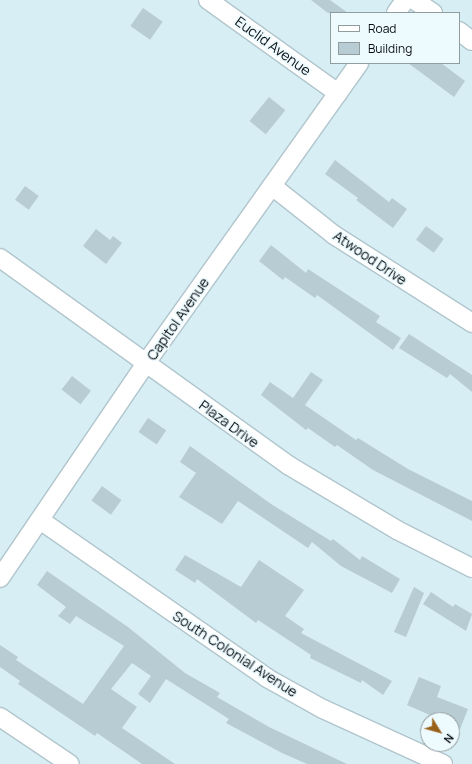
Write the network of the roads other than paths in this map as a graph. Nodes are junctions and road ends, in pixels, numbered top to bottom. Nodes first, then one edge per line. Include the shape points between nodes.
1 (208, 0) edge
2 (405, 0) edge
3 (414, 0) edge
4 (397, 12) edge
5 (432, 12) edge
6 (460, 32) edge
7 (472, 40) edge
8 (358, 64) edge
9 (338, 93) junction
10 (272, 186) junction
11 (0, 258) edge
12 (472, 323) edge
13 (146, 363) junction
14 (40, 520) junction
15 (472, 568) edge
16 (0, 578) edge
17 (0, 717) edge
18 (70, 764) edge
19 (443, 764) edge

1 - 9 street, Euclid Avenue
2 - 4 street
3 - 5 street
6 - 7 street
8 - 9 street, Capitol Avenue
9 - 10 street, Capitol Avenue
10 - 12 street, Atwood Drive via 334,235
10 - 13 street, Capitol Avenue
11 - 13 street, Plaza Drive
13 - 14 street, Capitol Avenue
13 - 15 street, Plaza Drive via 288,465 397,530
14 - 16 street, Capitol Avenue
14 - 19 street, South Colonial Avenue via 267,678 323,709
17 - 18 street

